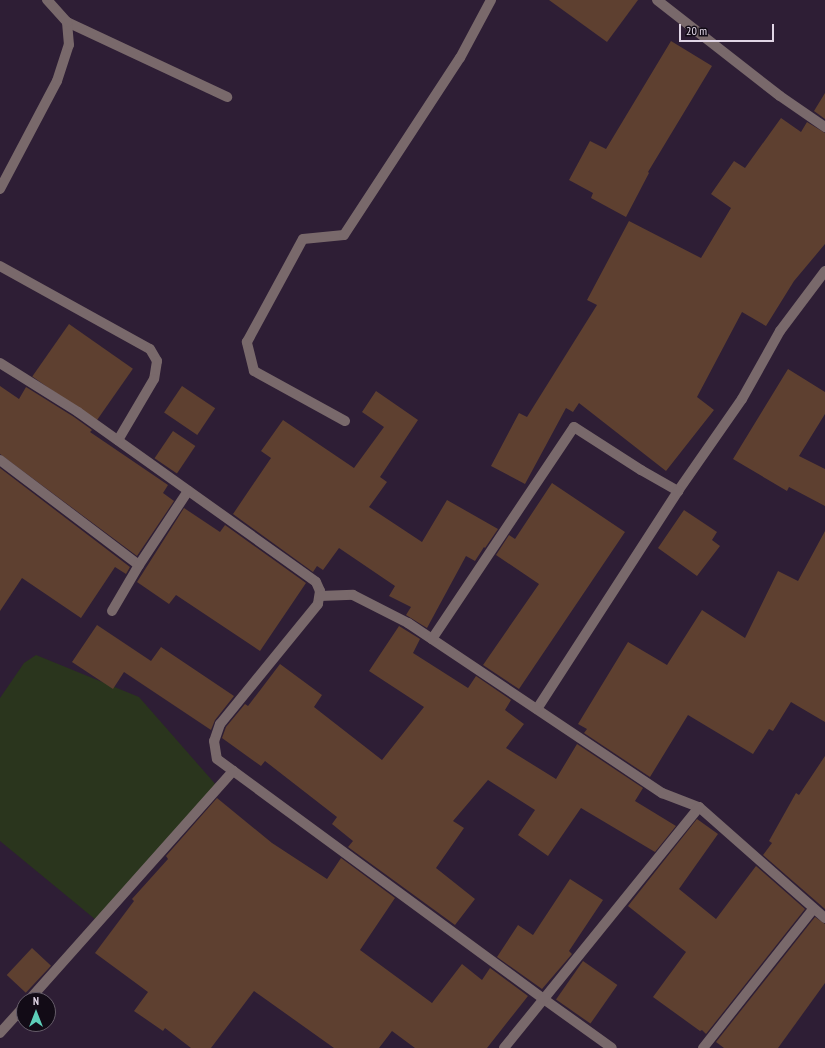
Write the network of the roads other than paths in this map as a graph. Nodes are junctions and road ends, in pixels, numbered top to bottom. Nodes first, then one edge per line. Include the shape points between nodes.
1 (47, 0) edge
2 (491, 0) edge
3 (657, 0) edge
4 (67, 22) junction
5 (227, 97) dead end
6 (825, 127) edge
7 (0, 189) edge
8 (0, 266) edge
9 (825, 270) edge
10 (0, 363) edge
11 (345, 421) dead end
12 (118, 440) junction
13 (0, 460) edge
14 (188, 491) junction
15 (678, 491) junction
16 (139, 565) junction
17 (320, 596) junction
18 (112, 611) dead end
19 (432, 639) junction
20 (537, 709) junction
21 (233, 771) junction
22 (699, 807) junction
23 (813, 909) junction
24 (825, 918) edge
25 (36, 992) edge
26 (544, 1000) junction
27 (16, 1015) edge
28 (0, 1033) edge
29 (504, 1048) edge
30 (612, 1048) edge
31 (703, 1048) edge

1 - 4 street
2 - 11 street via 460,58 344,235 303,238 247,342 254,371
3 - 6 street via 780,96
4 - 5 street
4 - 7 street via 69,45 57,81
8 - 12 street via 150,349 157,361 154,379
9 - 15 street via 780,331 742,399
10 - 12 street
12 - 14 street
13 - 16 street
14 - 16 street
14 - 17 street via 316,582
15 - 19 street via 574,427
15 - 20 street
16 - 18 street
17 - 19 street via 353,595 408,623
17 - 21 street via 318,604 220,724 214,741 217,758
19 - 20 street
20 - 22 street via 662,793
21 - 25 street
21 - 26 street
22 - 23 street
22 - 26 street
23 - 24 street
23 - 31 street
26 - 29 street
26 - 30 street
27 - 28 street

